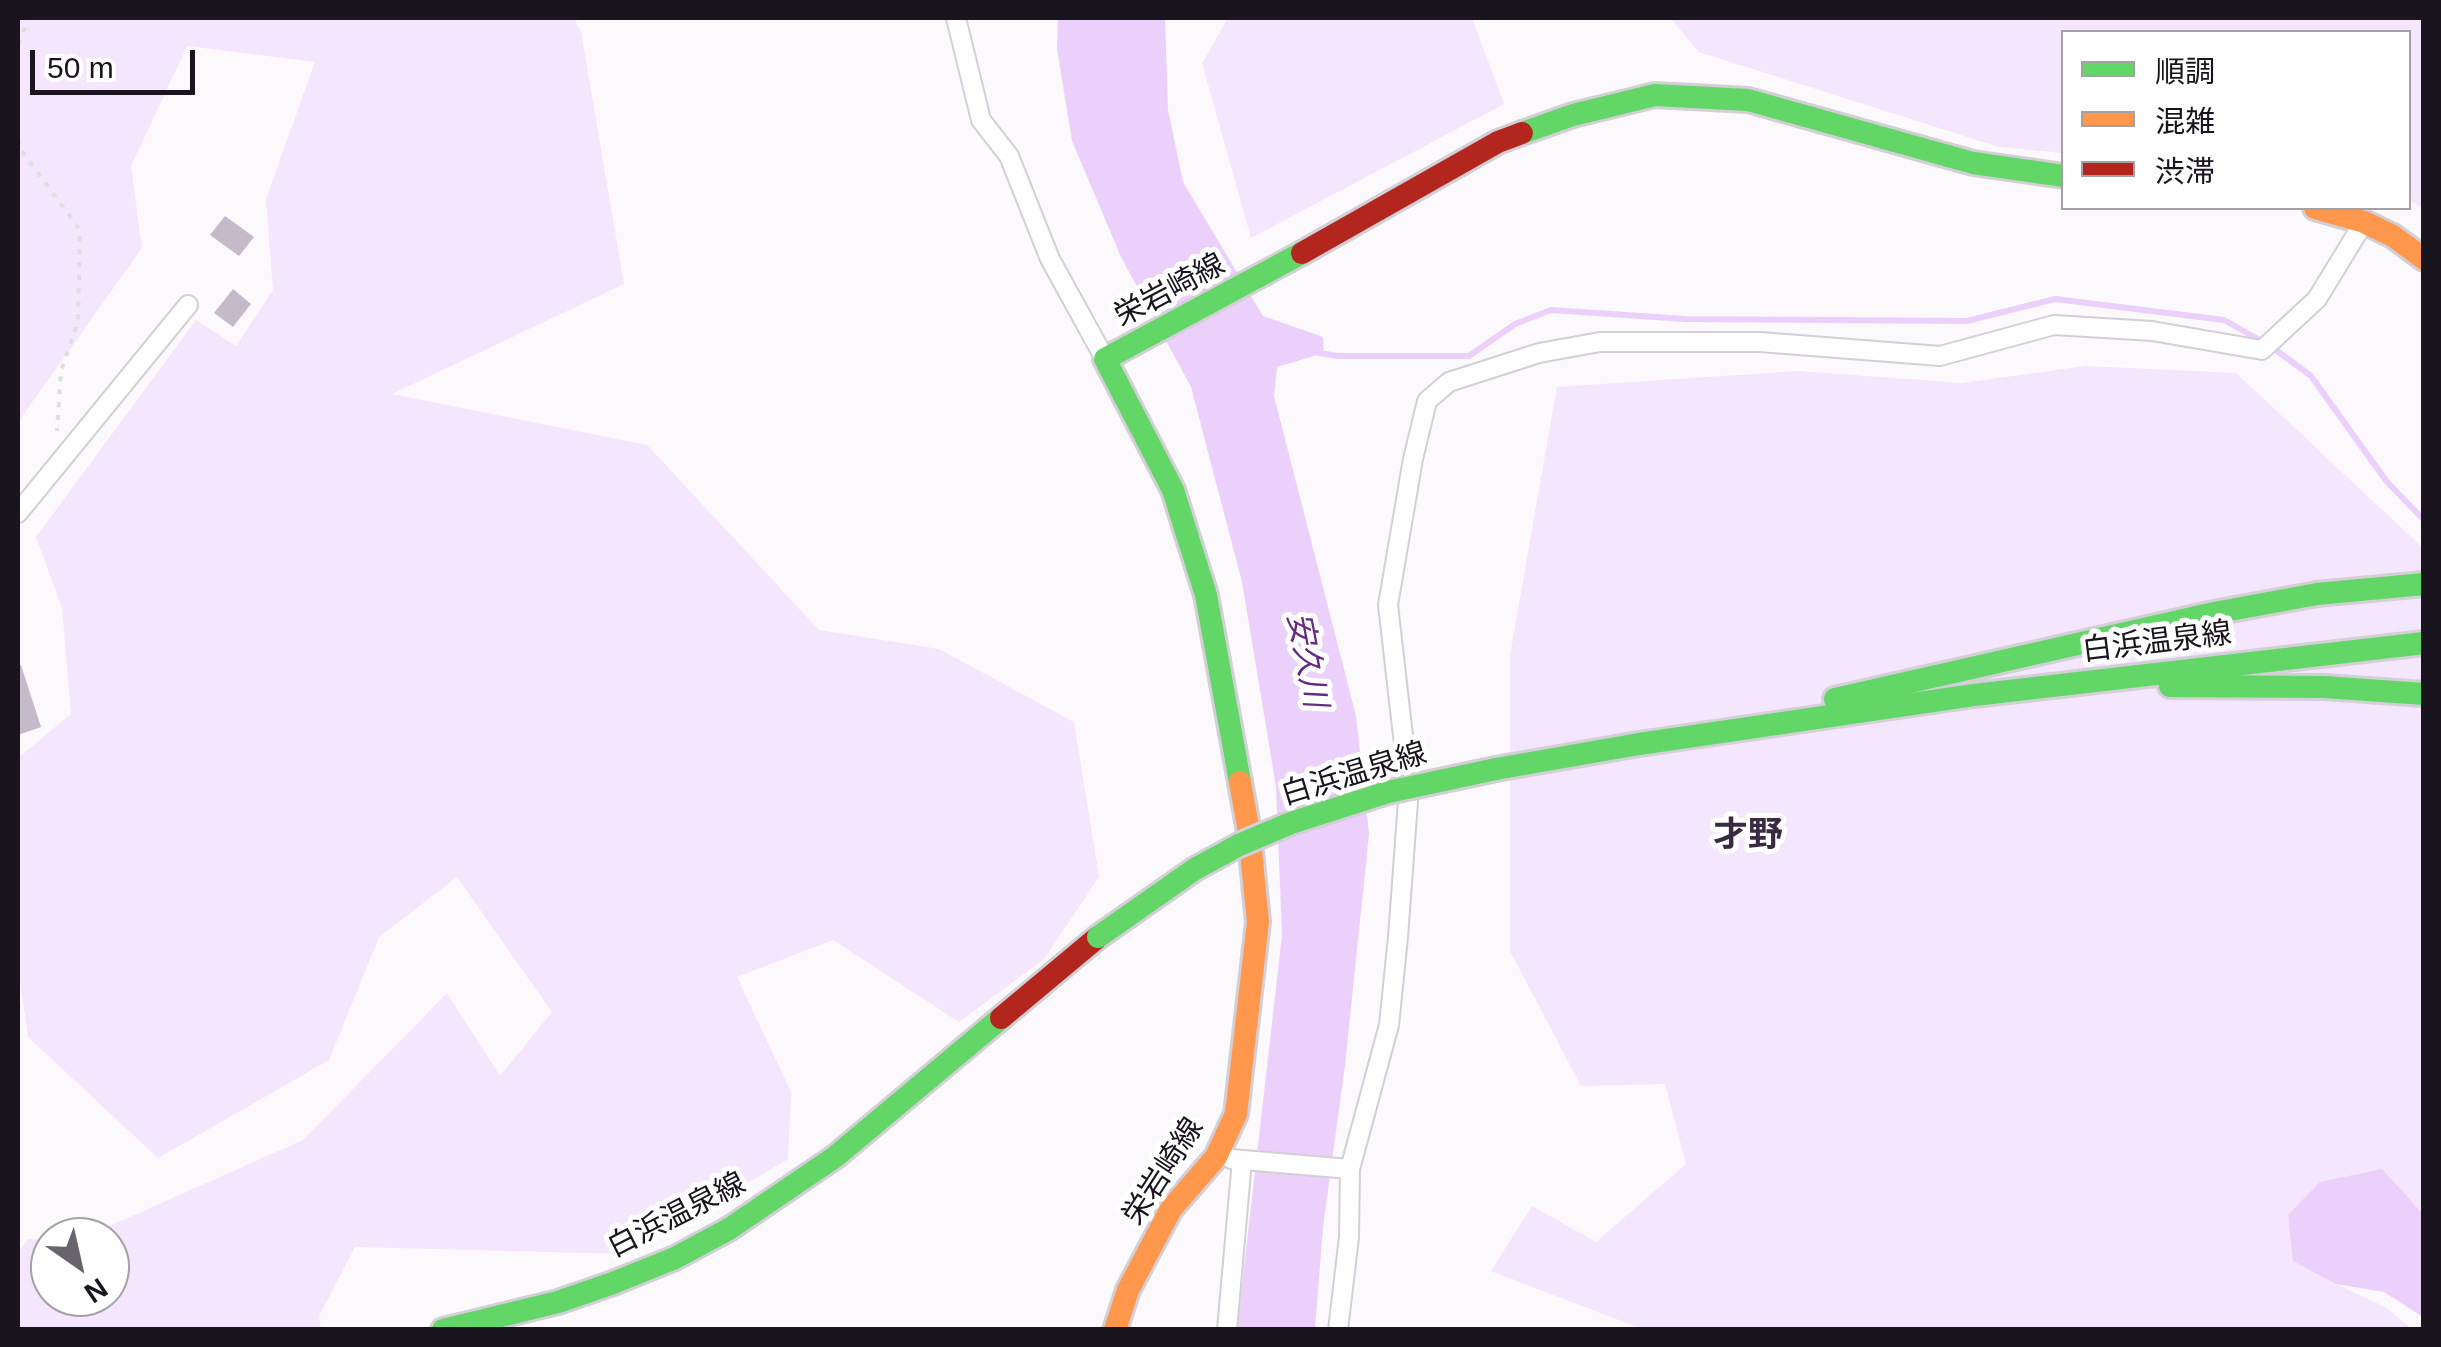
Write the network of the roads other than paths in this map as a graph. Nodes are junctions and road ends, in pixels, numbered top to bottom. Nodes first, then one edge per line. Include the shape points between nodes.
1 (956, 18) edge
2 (2061, 176) edge
3 (2322, 210) edge
4 (2364, 222) junction
5 (2424, 259) edge
6 (188, 305) dead end
7 (1105, 359) junction
8 (18, 513) edge
9 (2424, 584) edge
10 (2424, 643) edge
11 (2424, 694) edge
12 (1815, 718) junction
13 (1639, 744) junction
14 (1216, 1157) junction
15 (1242, 1160) junction
16 (1345, 1169) junction
17 (442, 1330) edge
18 (1115, 1330) edge
19 (1227, 1330) edge
20 (1338, 1330) edge

1 - 7 street via 981,120 1009,156 1050,259
2 - 7 main road, 栄岩崎線 via 1973,163 1748,100 1654,95 1498,142
3 - 4 main road
4 - 5 main road
4 - 16 street via 2317,299 2262,350 2054,325 1940,356 1760,342 1600,342 1449,382 1428,401 1388,605 1409,788 1389,1026
6 - 8 street
7 - 14 main road, 栄岩崎線 via 1173,490 1206,595 1249,832 1258,922 1236,1114
9 - 13 main road via 2214,612
10 - 12 main road, 白浜温泉線
11 - 12 main road via 2157,686
12 - 13 main road, 白浜温泉線
13 - 17 main road, 白浜温泉線, bridge via 1388,792 1273,830 1195,869 1098,937 835,1157 729,1229 675,1258 558,1302
14 - 15 street
14 - 18 main road, 栄岩崎線 via 1172,1209 1128,1290
15 - 16 street
15 - 19 street
16 - 20 street via 1349,1237

